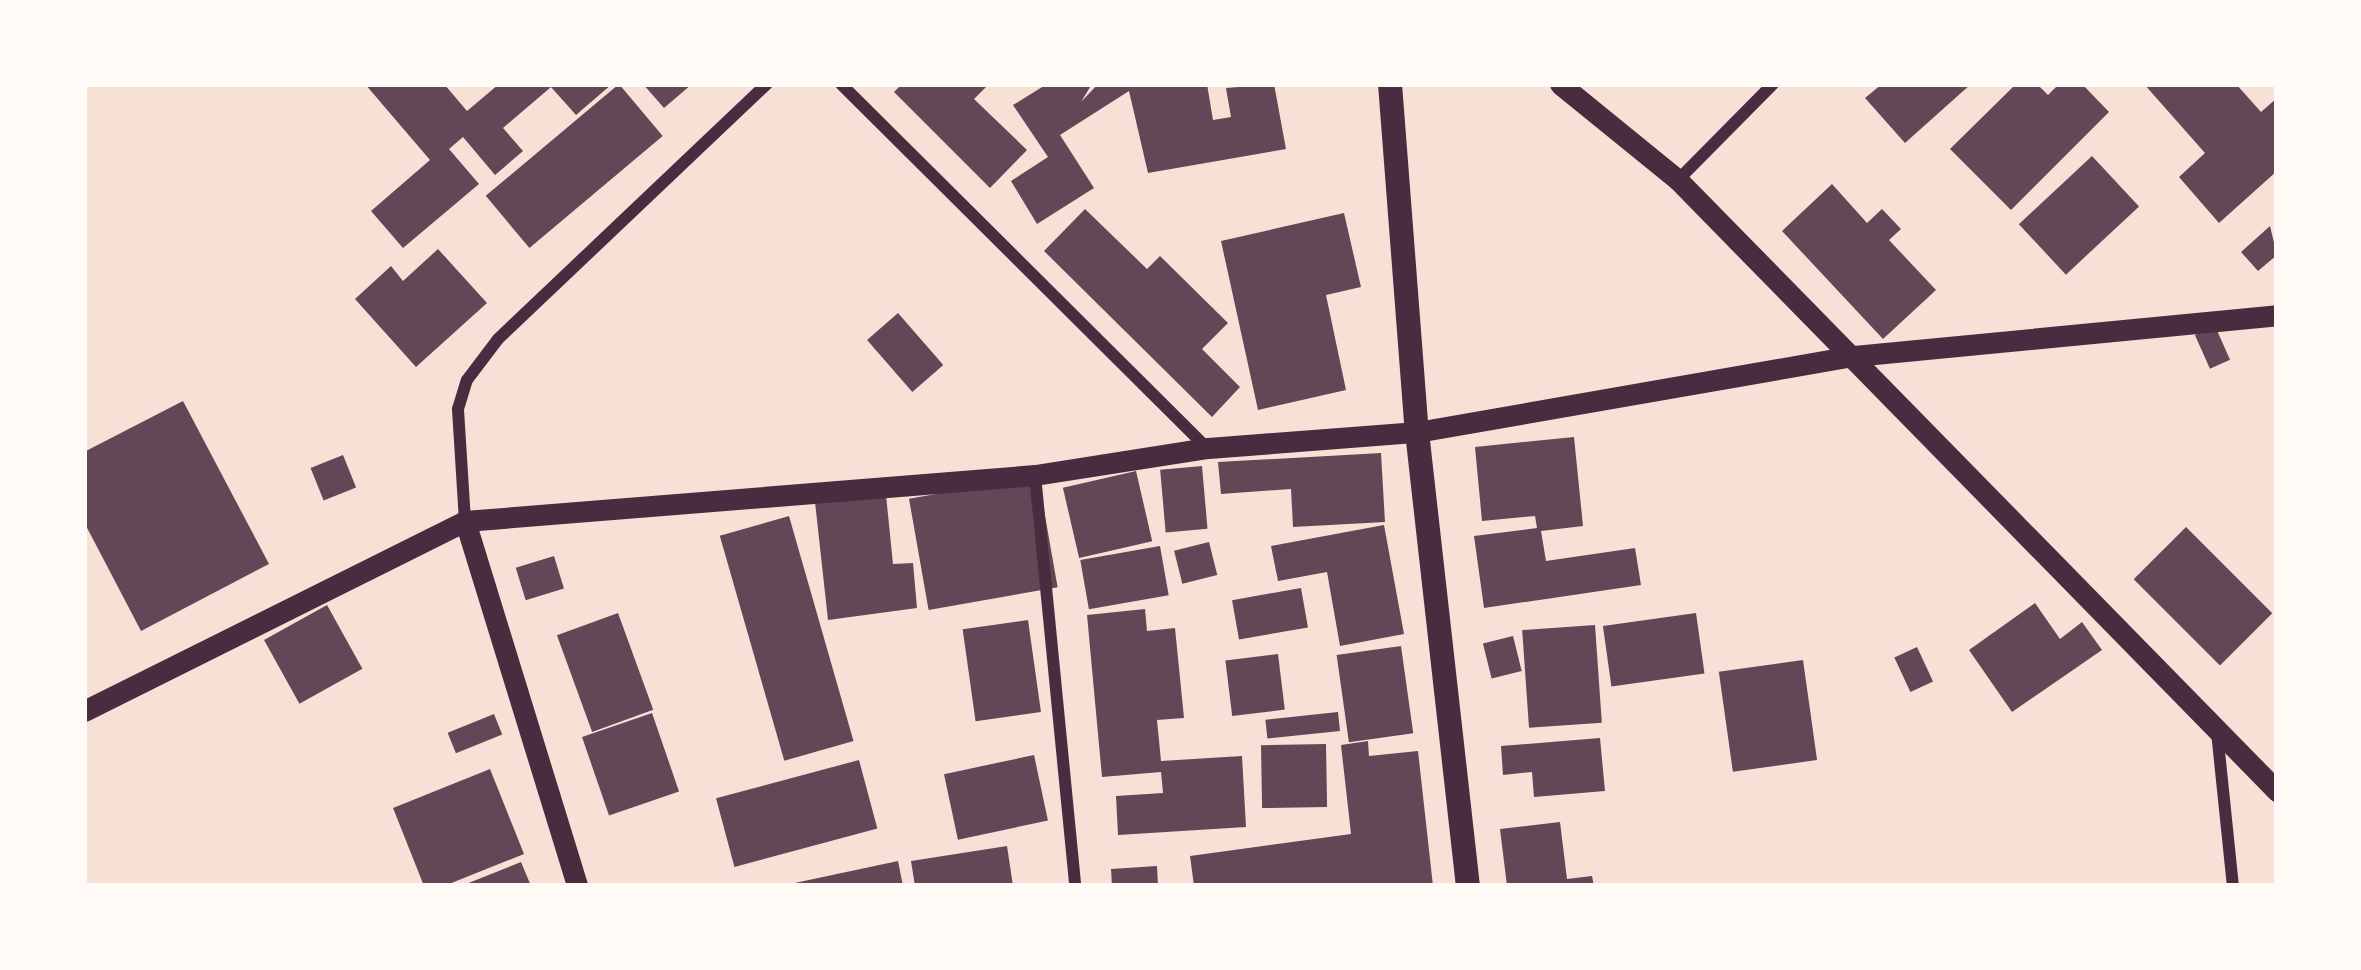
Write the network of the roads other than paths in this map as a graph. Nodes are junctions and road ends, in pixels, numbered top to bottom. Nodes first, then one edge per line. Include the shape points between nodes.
1 (767, 84) edge
2 (841, 84) edge
3 (1390, 84) edge
4 (1560, 84) edge
5 (1774, 84) edge
6 (1678, 180) junction
7 (2277, 314) edge
8 (1854, 356) junction
9 (1417, 431) junction
10 (1208, 448) junction
11 (1035, 476) junction
12 (465, 521) junction
13 (84, 711) edge
14 (2217, 732) junction
15 (2277, 791) edge
16 (577, 886) edge
17 (1075, 886) edge
18 (1468, 886) edge
19 (2233, 886) edge

1 - 12 street via 498,339 466,380 458,409
2 - 10 street
3 - 9 main road
4 - 6 street
5 - 6 street
6 - 8 street
7 - 8 street
8 - 9 street
8 - 14 street
9 - 10 street
9 - 18 main road
10 - 11 street
11 - 12 street
11 - 17 street
12 - 13 street
12 - 16 street
14 - 15 street
14 - 19 street

